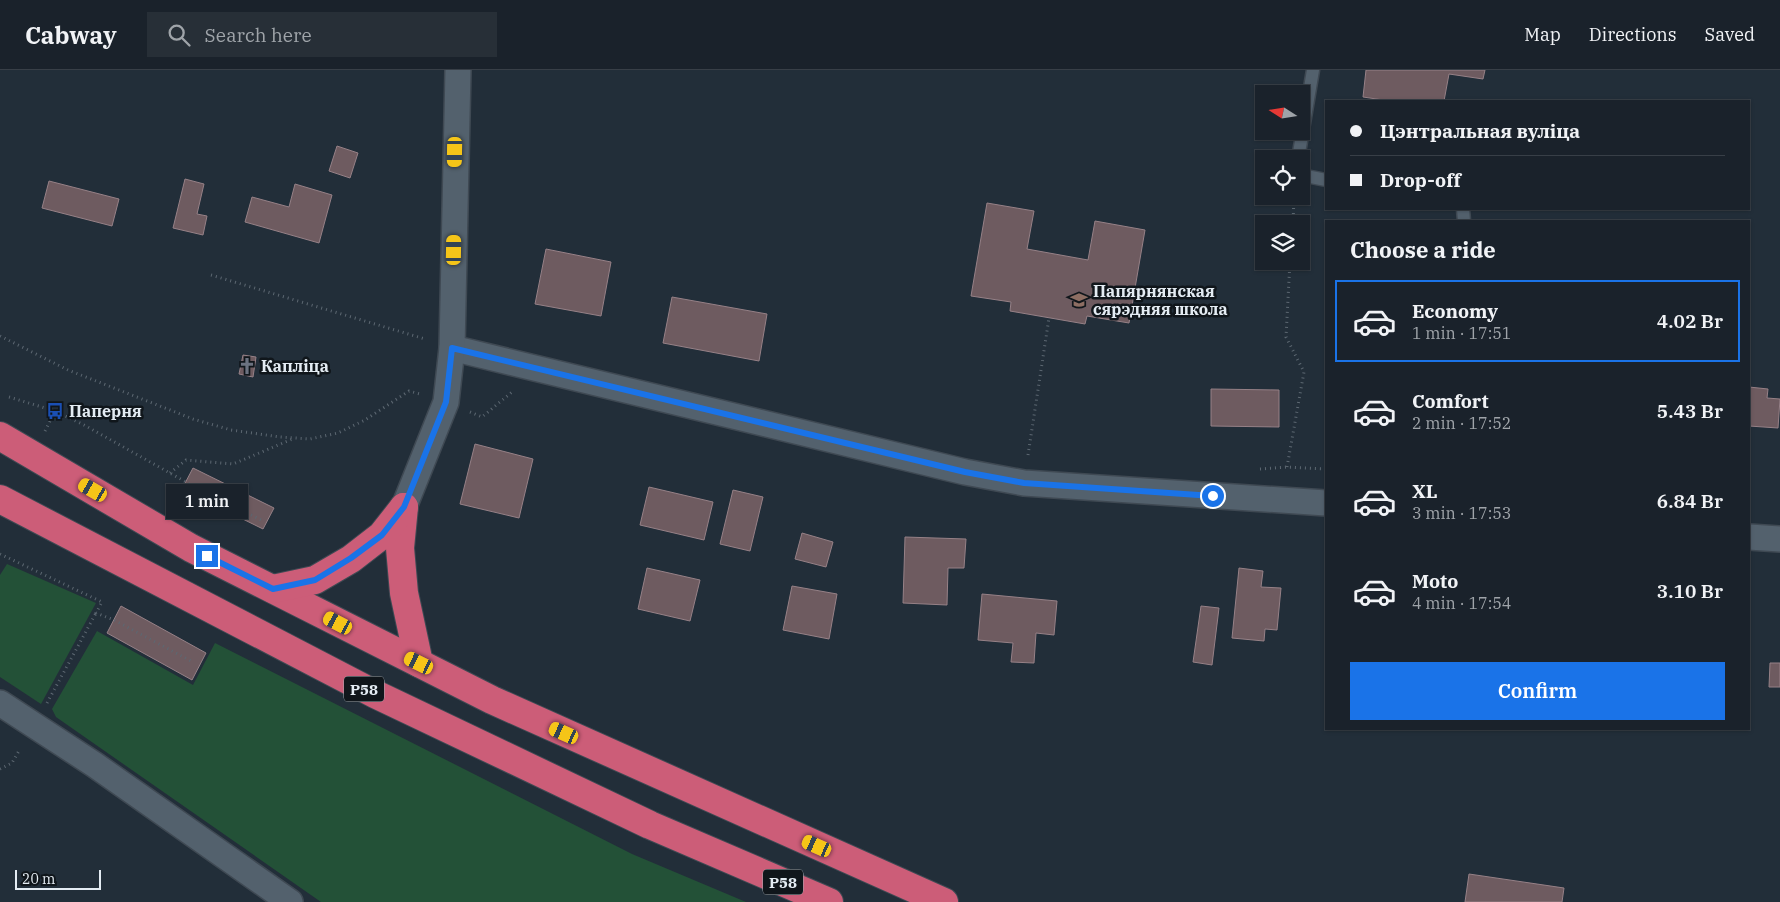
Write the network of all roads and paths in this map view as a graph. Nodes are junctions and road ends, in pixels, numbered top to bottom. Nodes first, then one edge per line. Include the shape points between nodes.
1 (458, 70) edge
2 (1313, 70) edge
3 (1300, 150) edge
4 (1310, 176) edge
5 (1325, 180) edge
6 (1290, 270) edge
7 (211, 275) dead end
8 (1049, 318) dead end
9 (0, 336) edge
10 (452, 348) junction
11 (9, 397) dead end
12 (446, 402) junction
13 (0, 436) edge
14 (296, 438) junction
15 (1287, 467) dead end
16 (170, 473) junction
17 (1024, 483) junction
18 (0, 499) edge
19 (1325, 503) edge
20 (404, 507) junction
21 (263, 521) dead end
22 (1750, 537) edge
23 (1780, 539) edge
24 (0, 554) edge
25 (273, 589) junction
26 (96, 613) junction
27 (191, 661) dead end
28 (419, 663) junction
29 (0, 703) edge
30 (35, 725) junction
31 (0, 769) edge
32 (290, 902) edge
33 (829, 902) edge
34 (944, 902) edge

1 - 10 street
2 - 3 lane
4 - 5 lane
6 - 15 path via 1286,337 1304,372
7 - 10 path
8 - 17 path
9 - 14 path via 68,370 193,419 231,430
10 - 12 street
10 - 17 street via 956,470
11 - 16 path via 84,425
12 - 14 path via 409,391 338,434
12 - 20 street
13 - 25 highway via 191,548
14 - 16 path via 233,464 186,460
16 - 21 path
17 - 19 street
18 - 33 highway, Р58 via 375,694 650,825
20 - 25 highway via 382,535 351,558 315,580
20 - 28 highway via 400,548 404,593
22 - 23 street
24 - 26 path via 102,602
25 - 28 highway
26 - 27 path
26 - 30 path
28 - 34 highway via 492,700
29 - 30 street
30 - 31 path via 12,763
30 - 32 street

